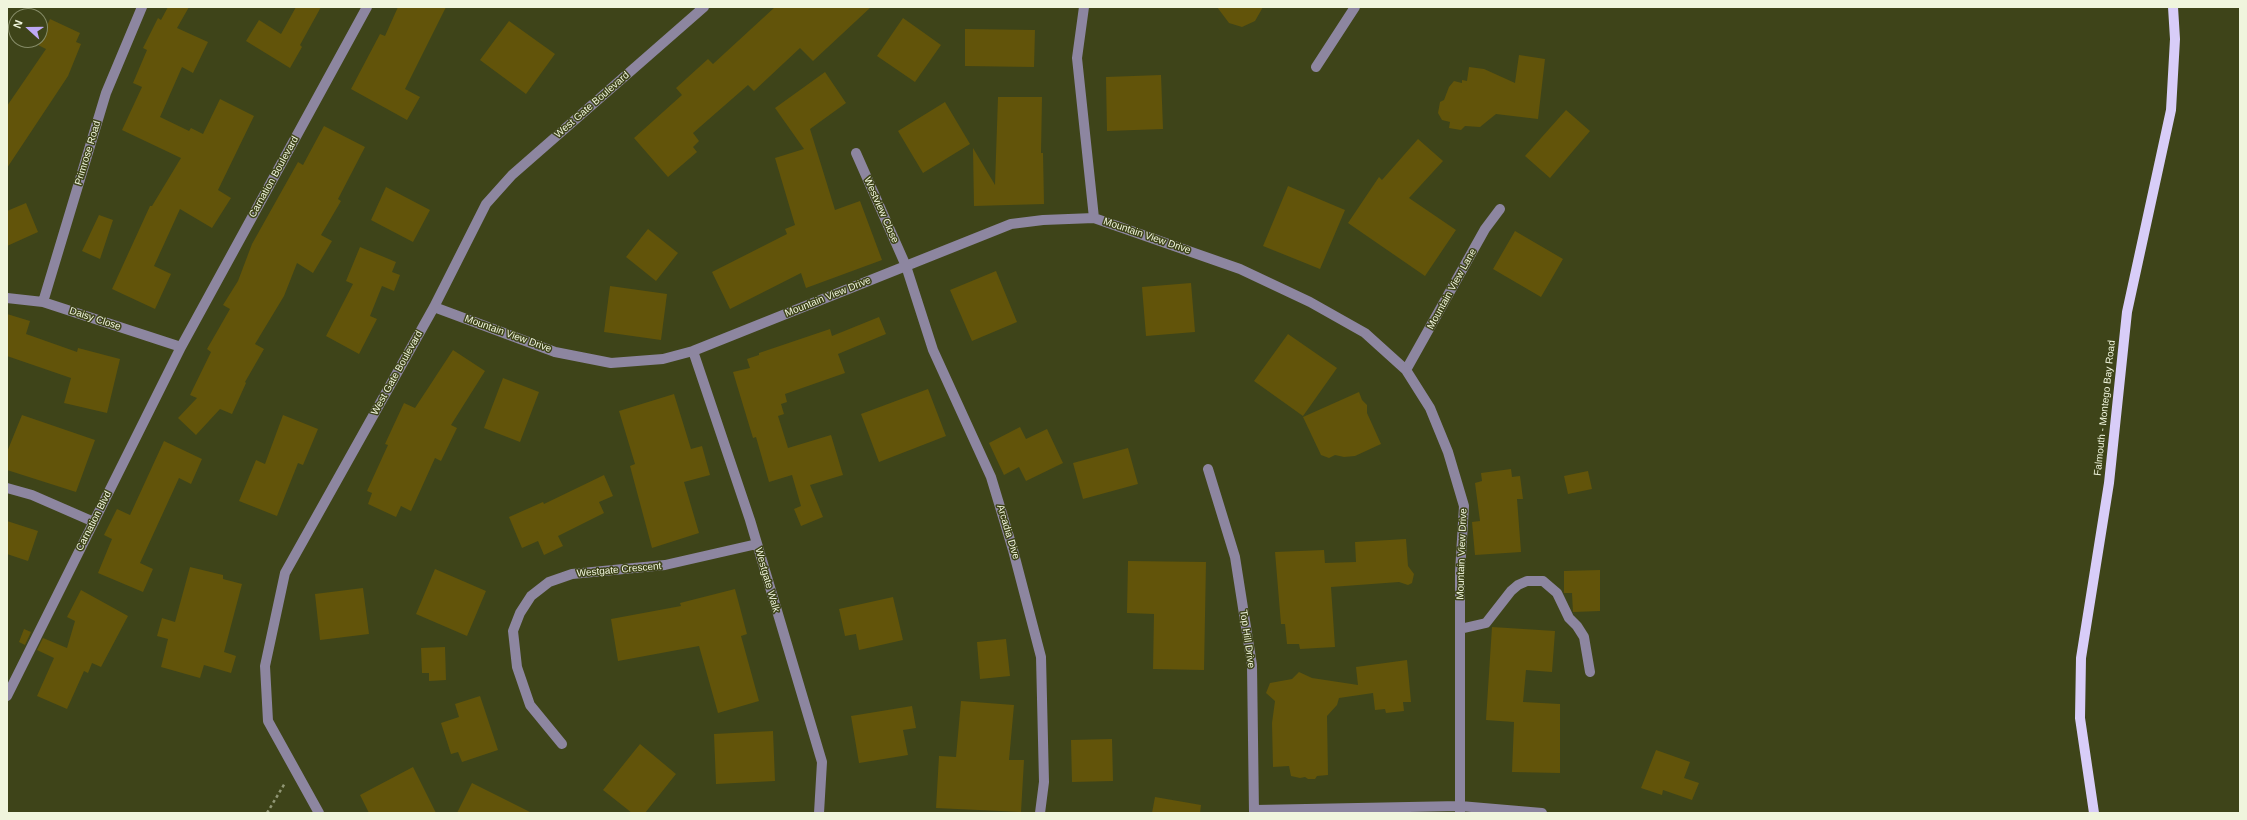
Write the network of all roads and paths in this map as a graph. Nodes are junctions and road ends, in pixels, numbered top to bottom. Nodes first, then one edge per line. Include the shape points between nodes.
1 (142, 7) edge
2 (367, 7) edge
3 (704, 7) edge
4 (1084, 7) edge
5 (1355, 7) edge
6 (2172, 7) edge
7 (1316, 67) dead end
8 (856, 153) dead end
9 (1500, 209) dead end
10 (1094, 218) junction
11 (906, 266) junction
12 (7, 298) edge
13 (43, 302) junction
14 (434, 308) junction
15 (181, 347) junction
16 (693, 351) junction
17 (1406, 370) junction
18 (1208, 469) dead end
19 (7, 488) edge
20 (94, 522) junction
21 (757, 544) junction
22 (1460, 629) junction
23 (1590, 672) dead end
24 (8, 693) edge
25 (562, 744) dead end
26 (294, 768) junction
27 (1460, 810) edge
28 (1255, 812) edge
29 (267, 813) edge
30 (319, 813) edge
31 (819, 813) edge
32 (1040, 813) edge
33 (1542, 813) edge
34 (2094, 813) edge

1 - 13 street, Primrose Road via 106,93
2 - 15 street, Carnation Boulevard
3 - 14 street, West Gate Boulevard via 512,175 486,204
4 - 10 street via 1077,58
5 - 7 street
6 - 34 main road, Falmouth - Montego Bay Road via 2175,39 2171,110 2127,312 2109,483 2082,658 2080,718
8 - 11 street, Westview Close
9 - 17 street, Mountain View Lane via 1485,229
10 - 11 street, Mountain View Drive via 1011,224
10 - 17 street, Mountain View Drive via 1240,269 1310,302 1365,333
11 - 16 street, Mountain View Drive
11 - 32 street, Arcadia Dive via 934,350 991,477 1041,657 1044,782
12 - 13 street, Daisy Close
13 - 15 street, Daisy Close
14 - 16 street, Mountain View Drive via 555,352 611,363 663,359
14 - 26 street, West Gate Boulevard via 286,573 265,666 268,721
15 - 20 street, Carnation Blvd
16 - 21 street, Westgate Walk
17 - 22 street, Mountain View Drive via 1430,408 1448,452 1464,506
18 - 28 street, Top Hill Drive via 1235,557 1252,665
19 - 20 street via 32,495
20 - 24 street, Carnation Blvd
21 - 25 street, Westgate Crescent via 665,566 572,574 549,582 531,596 520,613 513,631 517,666 530,706
21 - 31 street, Westgate Walk via 822,762
22 - 23 street via 1486,623 1518,585 1527,581 1543,581 1557,593 1569,618 1584,637
22 - 27 street, Mountain View Drive
26 - 29 path
26 - 30 street, West Gate Boulevard
27 - 28 street
27 - 33 street

